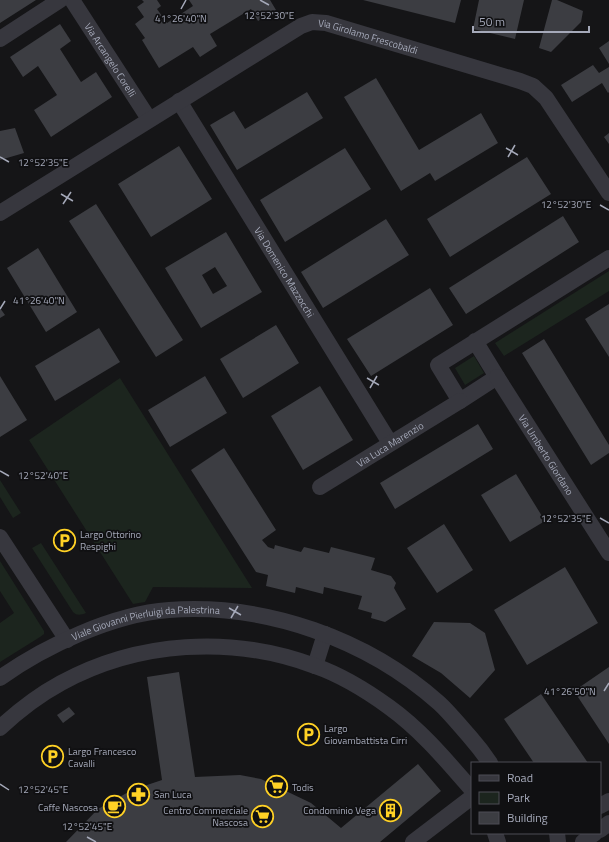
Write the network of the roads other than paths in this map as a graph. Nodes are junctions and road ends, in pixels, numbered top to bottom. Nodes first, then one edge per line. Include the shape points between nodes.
1 (60, 0) edge
2 (72, 0) edge
3 (0, 39) edge
4 (179, 101) junction
5 (149, 119) junction
6 (609, 193) edge
7 (0, 213) edge
8 (609, 258) edge
9 (475, 342) junction
10 (497, 377) junction
11 (460, 401) junction
12 (390, 443) junction
13 (320, 487) dead end
14 (0, 537) edge
15 (609, 553) edge
16 (325, 634) junction
17 (67, 640) junction
18 (315, 666) junction
19 (0, 678) edge
20 (0, 728) edge
21 (489, 762) edge
22 (471, 789) edge
23 (471, 798) edge
24 (609, 823) edge
25 (601, 829) edge
26 (594, 834) edge
27 (413, 842) edge
28 (583, 842) edge

1 - 3 street
2 - 5 street, Via Arcangelo Corelli
4 - 5 street, Via Girolamo Frescobaldi
4 - 6 street, Via Girolamo Frescobaldi via 301,26 312,22 326,23 533,86 546,98
4 - 12 street, Via Domenico Mazzocchi
5 - 7 street, Via Girolamo Frescobaldi
8 - 9 street
9 - 10 street
9 - 11 street via 438,365
10 - 11 street, Via Luca Marenzio
10 - 15 street, Via Umberto Giordano
11 - 12 street, Via Luca Marenzio
12 - 13 street, Via Luca Marenzio
14 - 17 street
16 - 17 street, Viale Giovanni Pierluigi da Palestrina via 281,620 240,611 207,609 168,610 134,616 105,624
16 - 18 street
16 - 21 street, Viale Giovanni Pierluigi da Palestrina via 356,648 410,679 440,704
17 - 19 street, Viale Giovanni Pierluigi da Palestrina via 15,667
18 - 20 street via 277,655 238,648 202,646 163,649 93,667 32,702
18 - 22 street via 354,684 389,707 420,733
23 - 27 street
24 - 25 street
26 - 28 street

